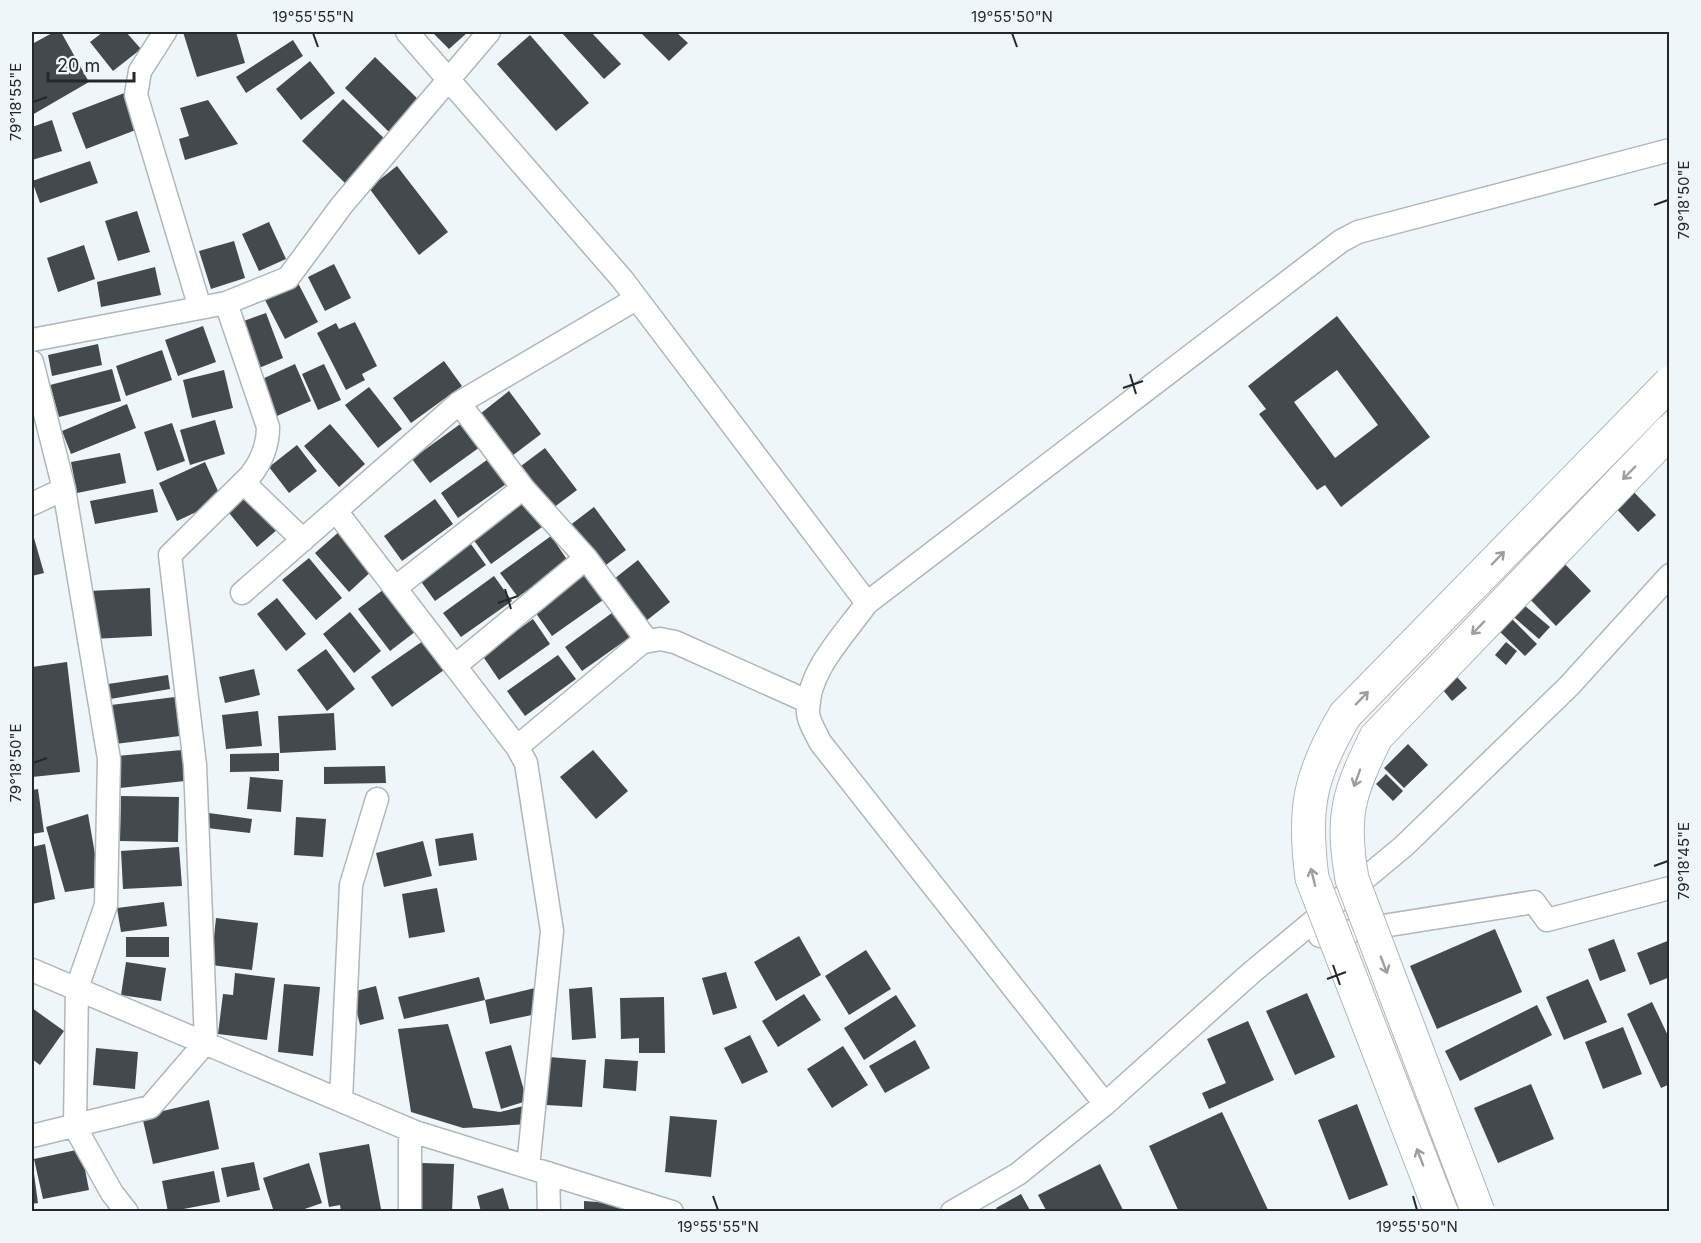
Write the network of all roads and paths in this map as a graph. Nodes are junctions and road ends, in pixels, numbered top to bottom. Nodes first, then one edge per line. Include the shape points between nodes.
1 (165, 32) edge
2 (407, 32) edge
3 (489, 32) edge
4 (447, 81) junction
5 (1670, 150) edge
6 (636, 299) junction
7 (226, 303) junction
8 (200, 308) junction
9 (32, 340) edge
10 (32, 362) edge
11 (1670, 383) edge
12 (459, 403) junction
13 (1670, 431) edge
14 (244, 483) junction
15 (523, 488) junction
16 (64, 489) junction
17 (32, 504) edge
18 (336, 511) junction
19 (303, 540) junction
20 (586, 558) junction
21 (1670, 575) edge
22 (395, 588) junction
23 (242, 593) dead end
24 (867, 603) junction
25 (646, 639) junction
26 (455, 666) junction
27 (809, 702) junction
28 (517, 747) junction
29 (377, 799) dead end
30 (1670, 888) edge
31 (1289, 941) junction
32 (32, 970) edge
33 (77, 988) junction
34 (206, 1042) junction
35 (341, 1100) junction
36 (1106, 1104) junction
37 (75, 1127) junction
38 (410, 1130) junction
39 (32, 1136) edge
40 (538, 1170) junction
41 (127, 1212) edge
42 (410, 1212) edge
43 (549, 1212) edge
44 (672, 1212) edge
45 (952, 1212) edge
46 (1441, 1212) edge
47 (1478, 1212) edge

1 - 8 street via 140,71 136,95
2 - 4 street
3 - 4 street
4 - 6 street
4 - 7 street via 342,205 288,278
5 - 24 street via 1349,236
6 - 12 street
6 - 24 street
7 - 8 street
7 - 14 street via 268,427 268,444
8 - 9 street
10 - 16 street
46 -> 11 main road, bridge via 1312,878 1307,840 1308,800 1314,778 1345,715
12 - 15 street
12 - 18 street
13 -> 47 main road, bridge via 1376,737 1357,775 1346,810 1346,845 1352,879
14 - 19 street
14 - 34 street via 170,555 195,765
15 - 20 street
15 - 22 street
16 - 17 street
16 - 33 street via 109,759 106,905
18 - 19 street
18 - 22 street
19 - 23 street
20 - 25 street
20 - 26 street
21 - 31 street via 1569,686 1404,846
22 - 26 street
24 - 27 street via 823,665 810,690
25 - 27 street via 644,642 675,642
25 - 28 street
26 - 28 street
27 - 36 street via 808,714 820,742
28 - 40 street via 529,772 552,931
29 - 35 street via 351,885
30 - 31 street via 1547,920 1534,902
31 - 36 street
32 - 33 street
33 - 34 street
33 - 37 street
34 - 35 street
34 - 37 street via 150,1107
35 - 38 street
36 - 45 street via 1018,1174
37 - 39 street
37 - 41 street
38 - 40 street
38 - 42 street
40 - 43 street
40 - 44 street

